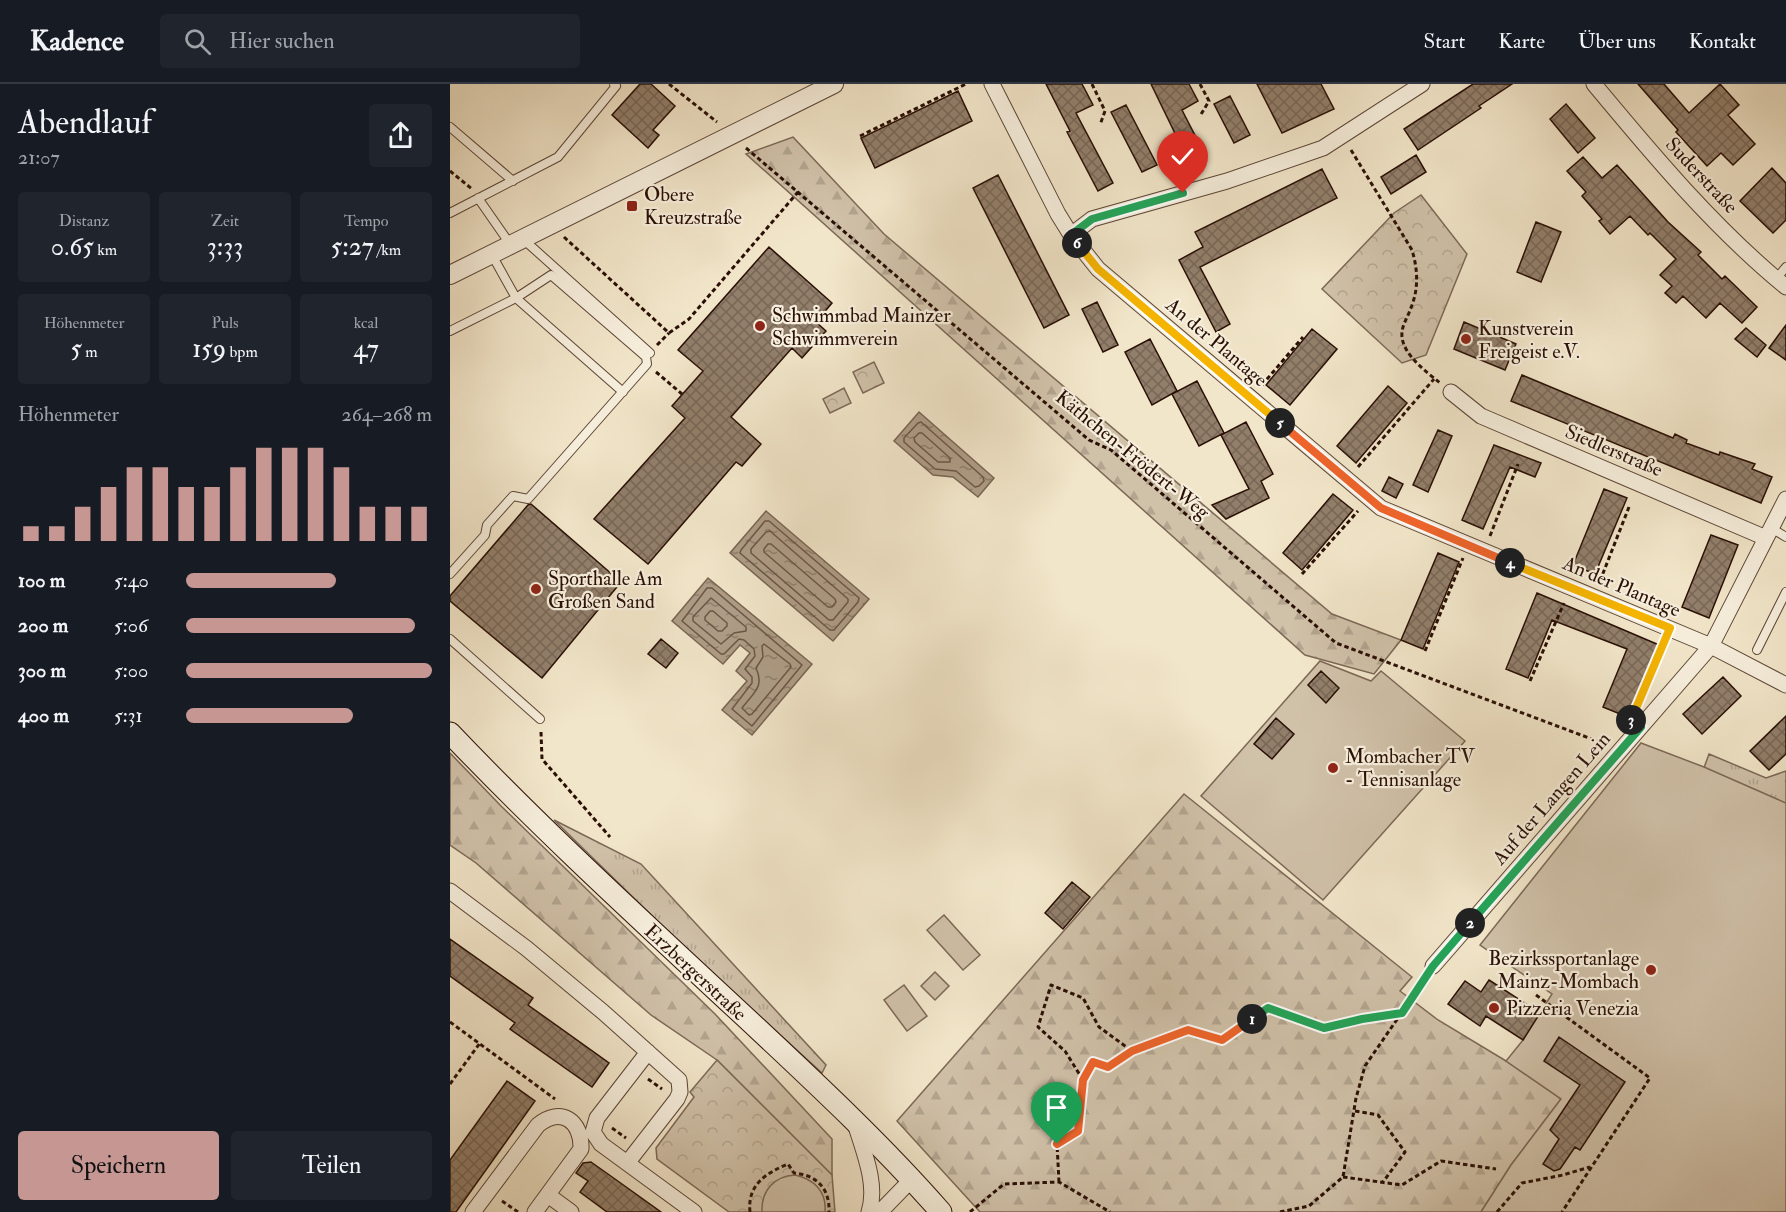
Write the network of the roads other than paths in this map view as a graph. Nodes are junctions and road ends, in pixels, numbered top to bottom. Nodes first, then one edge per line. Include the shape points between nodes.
1 (614, 84) edge
2 (834, 84) edge
3 (992, 84) edge
4 (1422, 84) edge
5 (1594, 84) edge
6 (450, 127) edge
7 (513, 181) junction
8 (478, 198) junction
9 (450, 213) edge
10 (1071, 235) junction
11 (518, 242) junction
12 (492, 255) junction
13 (450, 275) edge
14 (1783, 277) edge
15 (516, 298) junction
16 (450, 331) edge
17 (650, 353) dead end
18 (623, 392) junction
19 (1451, 392) road end
20 (1786, 499) edge
21 (1769, 533) junction
22 (1786, 537) edge
23 (450, 574) edge
24 (1786, 592) edge
25 (450, 639) edge
26 (1711, 646) junction
27 (1757, 650) dead end
28 (1786, 685) edge
29 (540, 719) road end
30 (450, 733) edge
31 (450, 891) edge
32 (1433, 966) road end
33 (648, 1052) junction
34 (854, 1120) junction
35 (593, 1129) junction
36 (628, 1161) junction
37 (912, 1179) junction
38 (548, 1195) junction
39 (473, 1212) edge
40 (535, 1212) edge
41 (571, 1212) edge
42 (694, 1212) edge
43 (869, 1212) edge
44 (880, 1212) edge
45 (941, 1212) edge

1 - 7 lane via 558,157
2 - 11 street
3 - 10 street, An der Plantage
4 - 10 street via 1323,148 1227,181 1092,219
5 - 14 street, Suderstraße via 1715,222
6 - 7 lane
7 - 8 lane
8 - 9 lane
8 - 11 lane
10 - 26 street, An der Plantage via 1098,269 1381,508
11 - 12 street
11 - 17 lane
12 - 13 street
12 - 15 lane
15 - 16 lane
15 - 18 lane
15 - 18 lane via 551,275 646,357 647,364
18 - 23 lane via 528,499 513,496
19 - 21 street, Siedlerstraße via 1481,416
20 - 21 street, Auf der Langen Lein
21 - 22 lane
21 - 26 street, Auf der Langen Lein
24 - 27 lane
25 - 29 lane
26 - 28 street, An der Plantage
26 - 32 street, Auf der Langen Lein
30 - 34 main road, Erzbergerstraße via 510,797
31 - 33 street via 526,948
33 - 35 street via 597,1118
33 - 36 street via 679,1080 680,1092
34 - 37 main road, Erzbergerstraße
34 - 43 street via 870,1176
35 - 36 street via 602,1144
35 - 38 street
35 - 39 street via 558,1116 545,1119
36 - 42 street
37 - 44 street
37 - 45 main road, Erzbergerstraße
38 - 40 street
38 - 41 street

